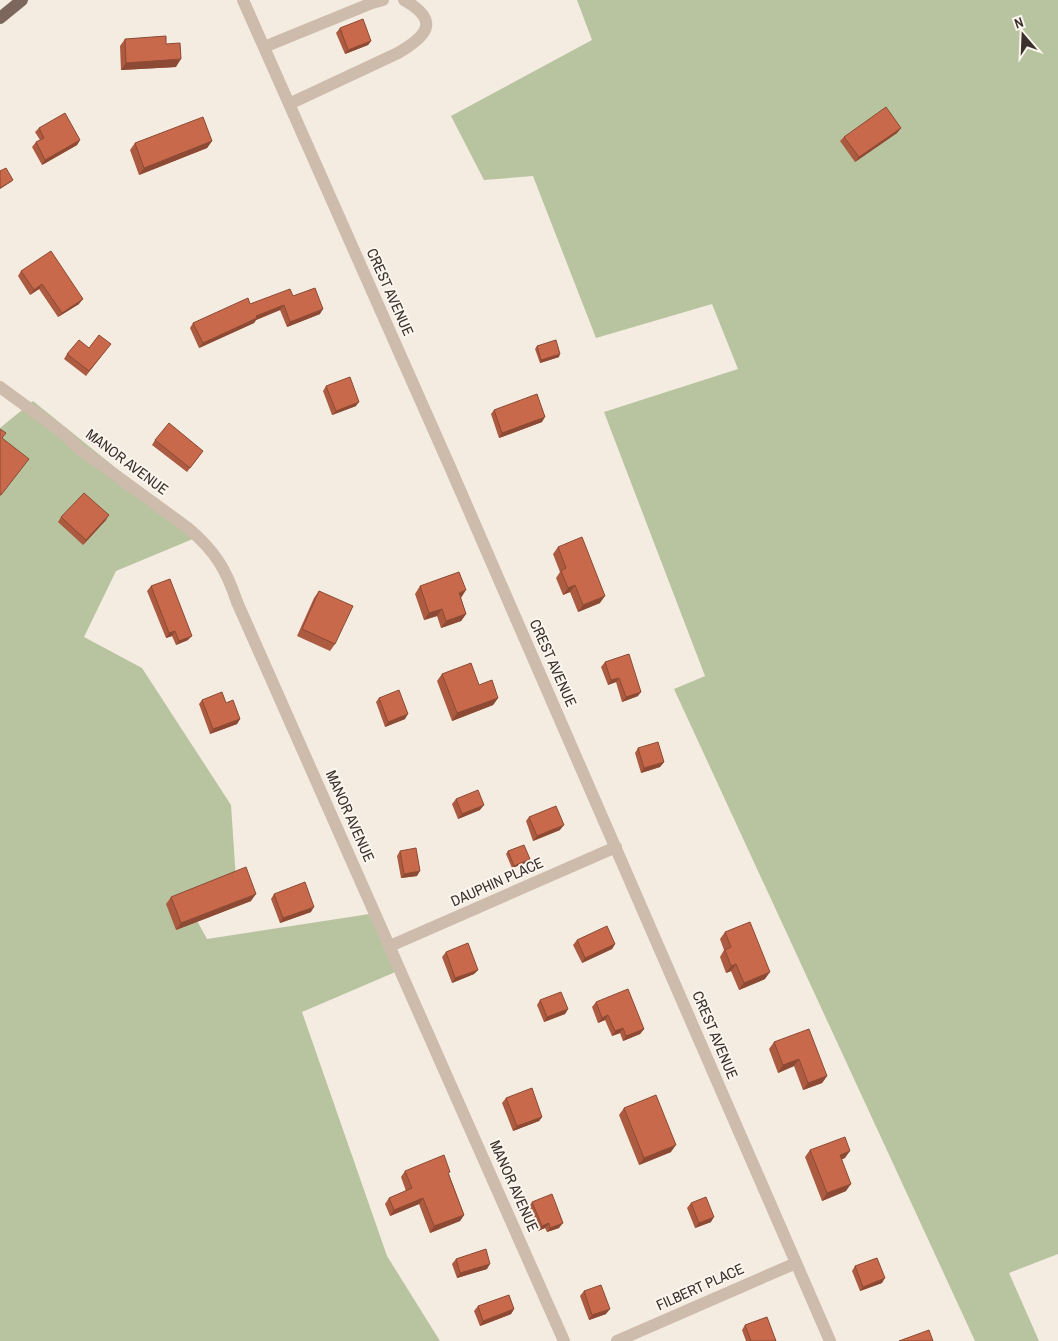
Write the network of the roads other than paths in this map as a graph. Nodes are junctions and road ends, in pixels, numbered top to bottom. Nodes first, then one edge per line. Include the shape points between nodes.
1 (22, 0) edge
2 (243, 0) edge
3 (383, 0) edge
4 (404, 0) edge
5 (0, 18) edge
6 (264, 48) junction
7 (289, 104) junction
8 (0, 387) edge
9 (616, 847) junction
10 (390, 946) junction
11 (796, 1263) junction
12 (564, 1341) edge
13 (617, 1341) edge
14 (830, 1341) edge

1 - 5 main road
2 - 6 street, CREST AVENUE
3 - 6 street
4 - 7 street via 424,18 426,31 415,43
6 - 7 street, CREST AVENUE
7 - 9 street, CREST AVENUE
8 - 10 street, MANOR AVENUE via 188,528 216,556 229,577
9 - 10 street, DAUPHIN PLACE
9 - 11 street, CREST AVENUE
10 - 12 street, MANOR AVENUE
11 - 13 street, FILBERT PLACE
11 - 14 street, CREST AVENUE

